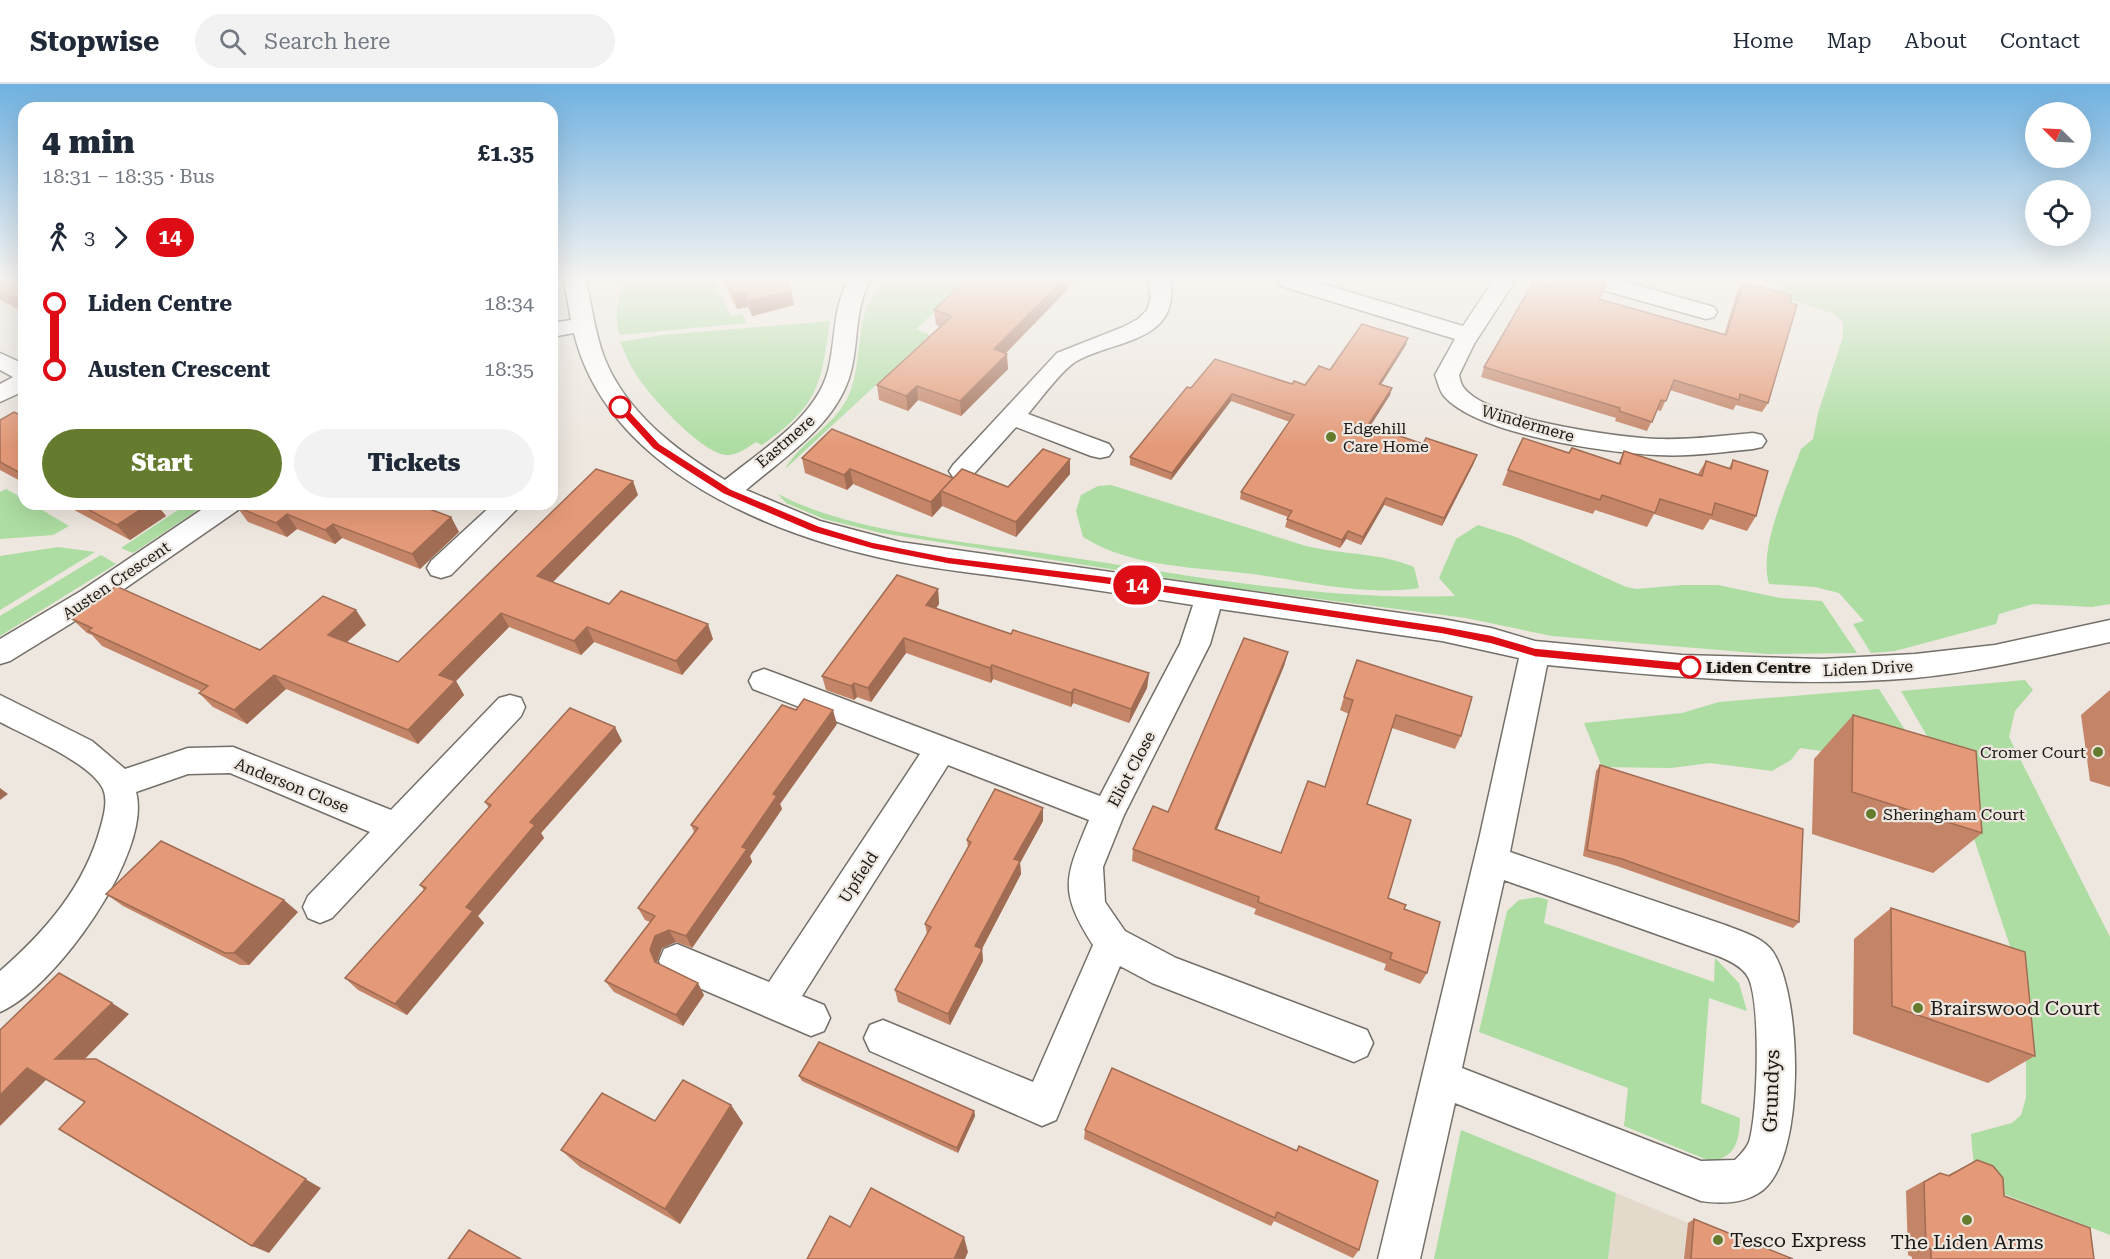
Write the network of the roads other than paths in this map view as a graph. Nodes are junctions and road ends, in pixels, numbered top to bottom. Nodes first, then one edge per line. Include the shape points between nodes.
1 (586, 336) edge
2 (843, 336) edge
3 (1118, 336) edge
4 (1470, 336) edge
5 (0, 360) edge
6 (18, 370) edge
7 (18, 384) edge
8 (0, 394) edge
9 (1011, 416) junction
10 (1687, 424) dead end
11 (1753, 441) dead end
12 (1700, 446) junction
13 (1100, 450) dead end
14 (962, 471) edge
15 (727, 492) junction
16 (220, 510) edge
17 (503, 510) edge
18 (441, 568) dead end
19 (1210, 596) junction
20 (2110, 631) edge
21 (1535, 652) junction
22 (0, 653) edge
23 (764, 681) dead end
24 (0, 707) edge
25 (510, 707) dead end
26 (940, 750) junction
27 (119, 785) junction
28 (1108, 813) junction
29 (396, 827) junction
30 (1491, 861) junction
31 (320, 907) dead end
32 (1112, 943) junction
33 (677, 961) dead end
34 (0, 994) edge
35 (777, 1003) junction
36 (811, 1018) dead end
37 (883, 1038) dead end
38 (1354, 1043) dead end
39 (1442, 1079) junction
40 (1399, 1259) edge

1 - 15 street, Liden Drive via 594,361 630,420 657,447
2 - 15 street, Eastmere via 840,373 833,391 806,426
3 - 9 street via 1065,358
4 - 12 street, Windermere via 1456,353 1446,376 1456,396 1471,406 1518,423 1588,439 1655,447
5 - 6 street
7 - 8 street
9 - 13 street
9 - 14 street
10 - 12 street
11 - 12 street, Windermere
15 - 19 street, Liden Drive via 816,529 900,552
16 - 22 street, Austen Crescent via 91,598
17 - 18 street
19 - 21 street, Liden Drive via 1442,630
19 - 28 street, Eliot Close via 1195,644
20 - 21 street, Liden Drive via 1995,656 1873,670 1710,668
21 - 30 street
23 - 26 street
24 - 27 street via 80,750
25 - 29 street
26 - 28 street
26 - 35 street, Upfield
27 - 29 street, Anderson Close via 166,766 210,756 233,760
27 - 34 street via 122,803 96,883 69,928
28 - 32 street, Eliot Close via 1086,867 1088,906
29 - 31 street
30 - 39 street
30 - 39 street, Grundys via 1725,942 1760,963 1768,981 1774,1015 1768,1147 1760,1165 1739,1182 1701,1181
32 - 37 street via 1042,1106
32 - 38 street, Eliot Close via 1165,971
33 - 35 street
35 - 36 street
39 - 40 street

